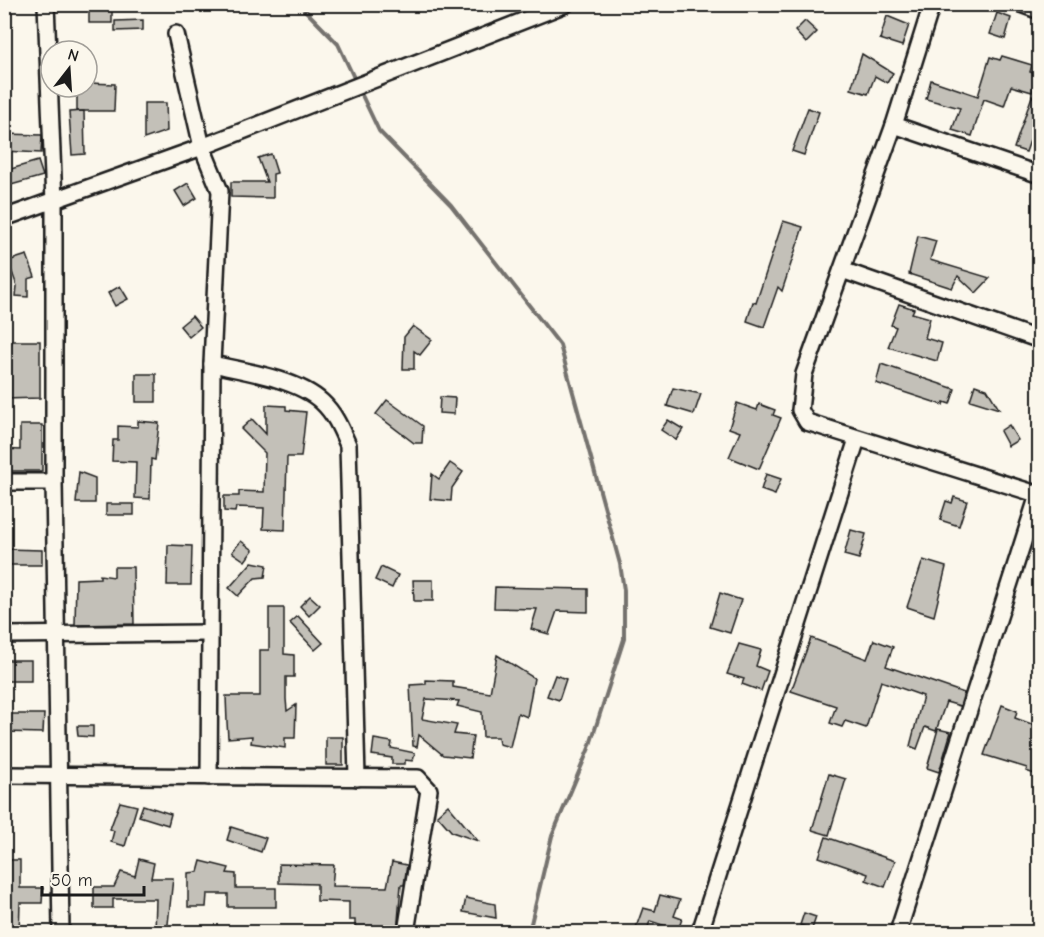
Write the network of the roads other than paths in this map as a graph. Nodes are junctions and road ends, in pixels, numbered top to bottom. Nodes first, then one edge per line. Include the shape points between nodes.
1 (46, 4) edge
2 (566, 4) edge
3 (932, 4) edge
4 (1021, 4) edge
5 (1040, 11) edge
6 (176, 34) dead end
7 (894, 125) junction
8 (202, 147) junction
9 (1040, 174) edge
10 (54, 202) junction
11 (4, 218) edge
12 (842, 270) junction
13 (1040, 340) edge
14 (212, 364) junction
15 (857, 439) junction
16 (4, 482) edge
17 (54, 482) junction
18 (1039, 495) edge
19 (208, 633) junction
20 (4, 635) edge
21 (57, 635) junction
22 (4, 775) edge
23 (59, 776) junction
24 (208, 777) junction
25 (357, 778) junction
26 (61, 933) edge
27 (406, 933) edge
28 (700, 933) edge
29 (898, 933) edge

1 - 10 street
2 - 8 street
3 - 7 street
4 - 5 street
6 - 8 street
7 - 9 street
7 - 12 street
8 - 10 street
8 - 14 street via 220,191
10 - 11 street
10 - 17 street
12 - 13 street
12 - 15 street via 804,374 800,410 807,422
14 - 19 street
14 - 25 street via 268,377 321,400 338,421 348,445
15 - 18 street
15 - 28 street
16 - 17 street
17 - 21 street
18 - 29 street
19 - 21 street
19 - 24 street
20 - 21 street
21 - 23 street
22 - 23 street
23 - 24 street
23 - 26 street
24 - 25 street
25 - 27 street via 418,778 429,790

